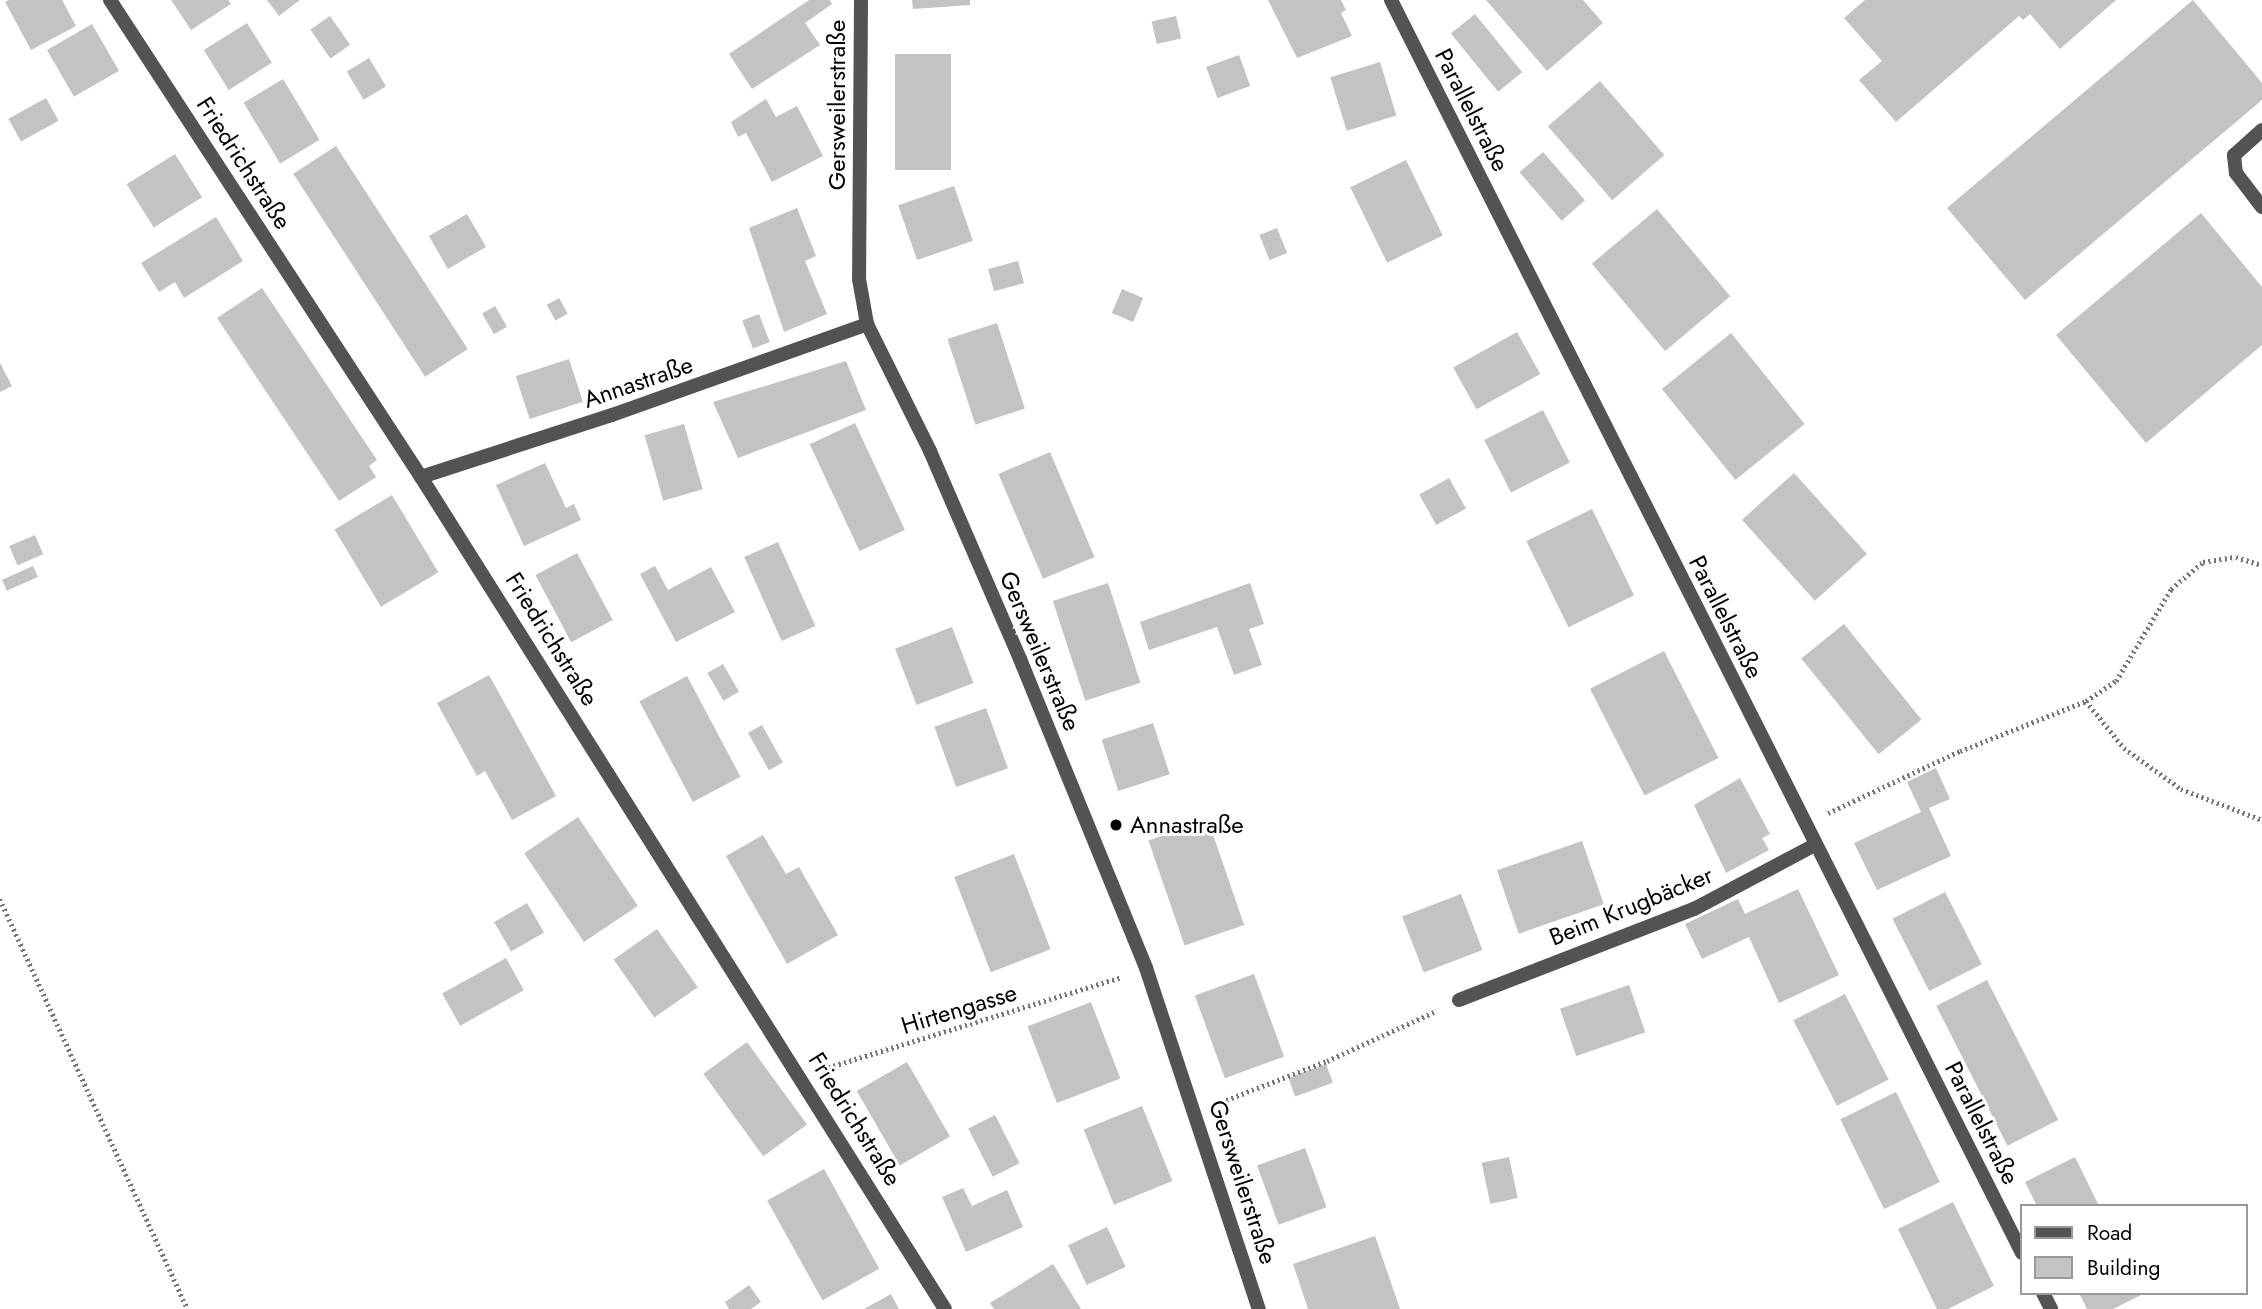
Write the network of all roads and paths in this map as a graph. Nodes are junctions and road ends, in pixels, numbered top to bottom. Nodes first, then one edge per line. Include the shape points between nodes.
1 (110, 0) edge
2 (861, 0) edge
3 (1391, 0) edge
4 (2262, 130) edge
5 (2262, 207) edge
6 (867, 324) junction
7 (421, 477) junction
8 (2262, 565) edge
9 (2087, 701) junction
10 (2262, 820) edge
11 (1805, 824) junction
12 (1815, 845) junction
13 (0, 899) edge
14 (1126, 975) dead end
15 (1459, 1000) joint
16 (802, 1076) junction
17 (1197, 1111) junction
18 (2021, 1251) edge
19 (188, 1309) edge
20 (945, 1309) edge
21 (1259, 1309) edge

1 - 7 street, Friedrichstraße
2 - 6 street, Gersweilerstraße via 859,279
3 - 11 street, Parallelstraße
4 - 5 street via 2234,155 2236,173
6 - 7 street, Annastraße
6 - 17 street, Gersweilerstraße via 930,451 1020,659 1146,968
7 - 16 street, Friedrichstraße
8 - 9 path via 2236,556 2203,562 2171,589 2116,681
9 - 10 path via 2124,748 2181,789
9 - 11 path via 1960,751
11 - 12 street, Parallelstraße
12 - 15 street, Beim Krugbäcker via 1694,909
12 - 18 street, Parallelstraße
13 - 19 path
14 - 16 path, Hirtengasse
15 - 17 path via 1327,1061
16 - 20 street, Friedrichstraße
17 - 21 street, Gersweilerstraße

